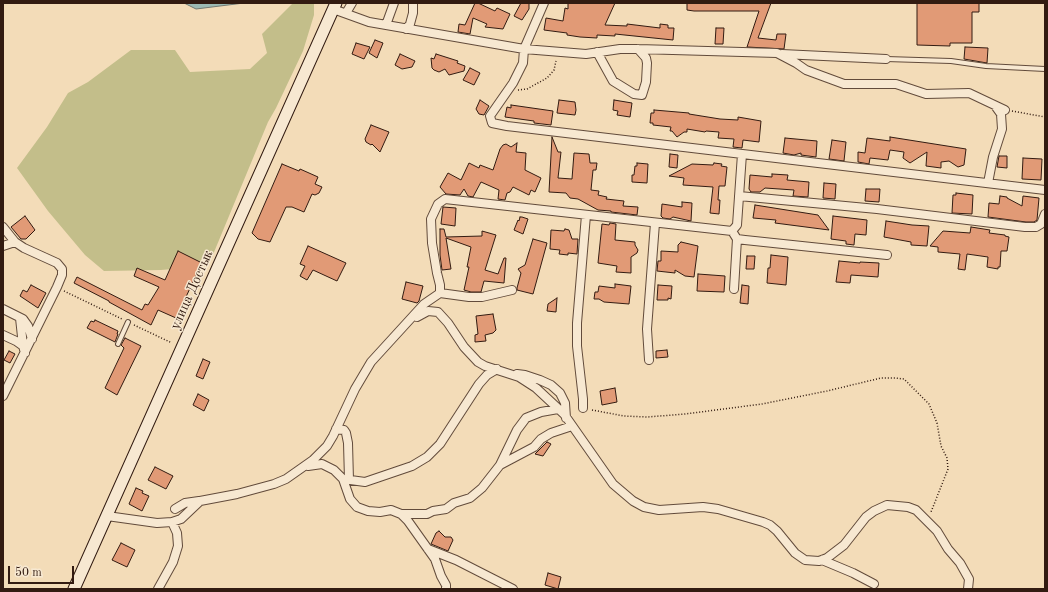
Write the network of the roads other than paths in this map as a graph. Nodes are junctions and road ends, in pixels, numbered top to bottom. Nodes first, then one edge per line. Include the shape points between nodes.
1 (352, 3) edge
2 (394, 3) edge
3 (413, 3) edge
4 (544, 3) edge
5 (335, 6) edge
6 (346, 13) junction
7 (386, 25) junction
8 (406, 29) junction
9 (638, 48) junction
10 (524, 49) junction
11 (596, 52) junction
12 (777, 53) junction
13 (886, 59) joint
14 (1045, 69) edge
15 (996, 107) junction
16 (1005, 110) road end
17 (742, 154) junction
18 (988, 183) junction
19 (1045, 190) edge
20 (739, 196) junction
21 (1045, 214) edge
22 (586, 215) junction
23 (655, 223) junction
24 (3, 227) edge
25 (732, 231) junction
26 (737, 239) junction
27 (15, 242) junction
28 (3, 246) edge
29 (887, 255) dead end
30 (734, 289) dead end
31 (512, 290) dead end
32 (440, 292) junction
33 (430, 300) junction
34 (3, 309) edge
35 (428, 311) junction
36 (20, 318) junction
37 (128, 322) road end
38 (404, 326) junction
39 (3, 335) edge
40 (32, 339) junction
41 (118, 344) dead end
42 (24, 350) junction
43 (650, 360) dead end
44 (497, 370) junction
45 (506, 373) junction
46 (3, 396) edge
47 (583, 408) road end
48 (558, 409) junction
49 (566, 418) junction
50 (572, 426) junction
51 (336, 429) junction
52 (500, 465) junction
53 (305, 467) junction
54 (346, 480) junction
55 (200, 501) junction
56 (175, 509) dead end
57 (401, 514) junction
58 (107, 516) junction
59 (172, 522) junction
60 (428, 549) junction
61 (822, 560) junction
62 (874, 584) dead end
63 (74, 589) edge
64 (158, 589) edge
65 (446, 589) edge
66 (512, 589) edge
67 (968, 589) edge

1 - 6 street
2 - 7 street
3 - 8 street via 413,13
4 - 10 street
5 - 6 street
5 - 58 main road, улица Достык
6 - 7 street via 369,22
7 - 8 street
8 - 10 street
9 - 11 street
9 - 11 street via 647,63 642,95 634,94 613,81
9 - 12 street
10 - 11 street via 586,54
10 - 17 street via 523,63 490,116 492,122 507,126
12 - 13 street
12 - 15 street via 806,70 844,84 896,84 926,94 969,93
13 - 14 lane via 951,61 986,66
15 - 16 street
15 - 18 street via 1001,114 1002,129
17 - 18 street
17 - 20 street
18 - 19 street
20 - 21 street via 1025,227 1036,227 1041,224
20 - 25 street via 737,225
22 - 23 street
22 - 32 street via 445,199 441,201 431,219
22 - 47 street via 577,323
23 - 25 street
23 - 43 street via 647,329
24 - 27 street
25 - 26 street
26 - 29 street
26 - 30 street
27 - 28 street
27 - 40 street via 57,263 62,270 57,287
31 - 32 street via 482,297
32 - 33 street
33 - 35 street
33 - 38 street
34 - 36 street
35 - 38 street via 419,314
35 - 44 street via 438,312 442,316 478,362
36 - 40 street via 28,326
36 - 42 street
37 - 41 lane
38 - 51 street via 371,362
39 - 42 street via 16,341
40 - 42 street
42 - 46 street
44 - 45 street
44 - 54 street via 486,376 479,384 440,444 427,457 412,466 365,482
45 - 48 street via 519,377 536,388
45 - 49 street via 525,375 551,385 560,393 565,403
48 - 49 street
48 - 52 street via 526,418 517,430
49 - 50 street
50 - 52 street via 551,433 534,447
50 - 61 street via 613,484 644,507 659,510 711,508 763,522 777,531 795,553 805,560
51 - 53 street via 327,446
51 - 54 street via 344,430 348,443
52 - 57 street via 482,488 470,498 427,514
53 - 54 street via 322,464
53 - 55 street via 262,488
54 - 57 street via 350,499 357,507 368,511 391,510
55 - 56 street
55 - 59 street via 181,519
57 - 60 street
58 - 59 street via 157,523
58 - 63 main road, улица Достык
59 - 64 street via 177,533 178,546 173,562
60 - 65 street via 435,559
60 - 66 street via 456,560
61 - 62 street
61 - 67 street via 844,545 866,517 874,511 887,505 908,507 916,510 937,531 960,563 968,579

